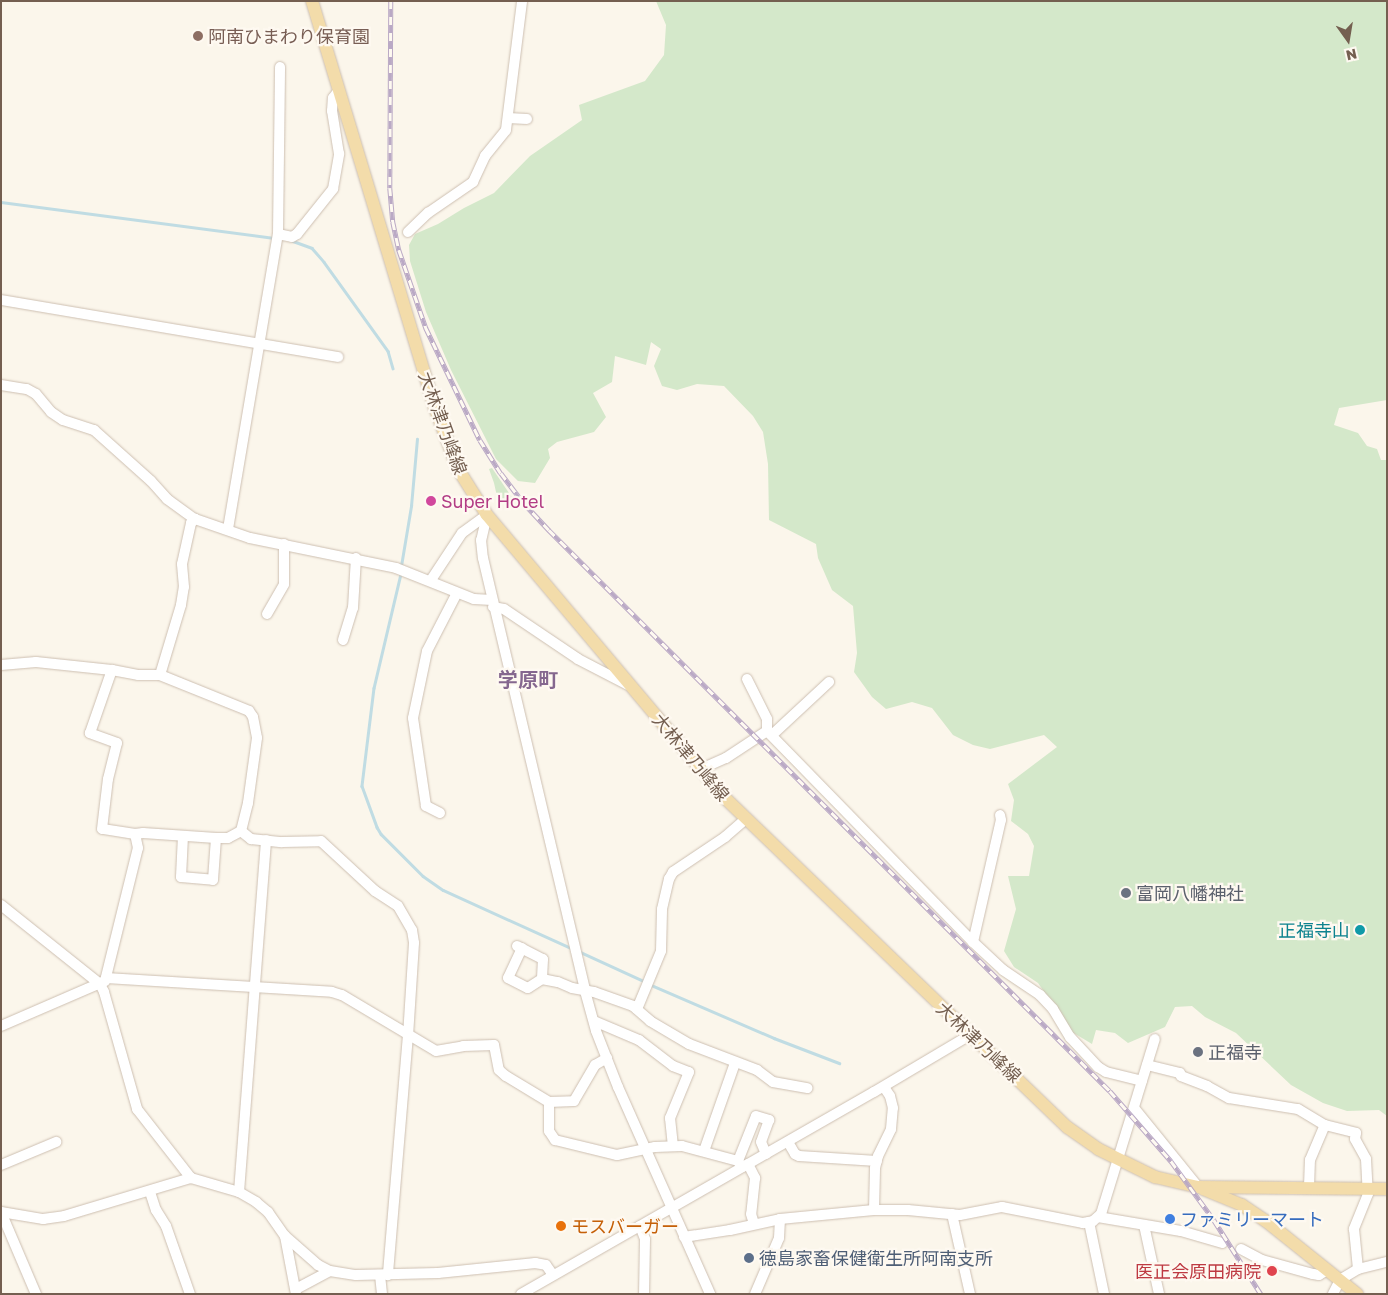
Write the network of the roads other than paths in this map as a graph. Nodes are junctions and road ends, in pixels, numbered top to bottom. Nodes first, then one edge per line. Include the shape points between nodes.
1 (312, 1) edge
2 (522, 1) edge
3 (280, 66) dead end
4 (339, 90) junction
5 (508, 118) junction
6 (527, 119) dead end
7 (408, 232) dead end
8 (278, 237) junction
9 (1, 300) edge
10 (260, 344) junction
11 (338, 357) dead end
12 (1, 385) edge
13 (488, 515) junction
14 (195, 519) junction
15 (228, 529) junction
16 (284, 544) junction
17 (356, 558) junction
18 (430, 580) junction
19 (457, 593) junction
20 (493, 604) junction
21 (267, 614) dead end
22 (343, 640) dead end
23 (1, 665) edge
24 (112, 670) junction
25 (160, 676) junction
26 (747, 678) dead end
27 (830, 682) dead end
28 (632, 687) junction
29 (769, 733) junction
30 (701, 769) junction
31 (440, 813) dead end
32 (1000, 815) dead end
33 (746, 819) junction
34 (241, 831) junction
35 (135, 834) junction
36 (183, 836) junction
37 (216, 838) junction
38 (266, 840) junction
39 (1, 905) edge
40 (973, 942) junction
41 (542, 979) junction
42 (103, 981) junction
43 (255, 988) junction
44 (585, 991) junction
45 (637, 1009) junction
46 (594, 1021) junction
47 (1, 1026) edge
48 (408, 1035) junction
49 (970, 1035) junction
50 (1155, 1039) dead end
51 (607, 1058) junction
52 (735, 1063) junction
53 (1147, 1065) junction
54 (1142, 1081) junction
55 (884, 1087) junction
56 (807, 1088) dead end
57 (548, 1102) junction
58 (1134, 1108) junction
59 (1325, 1125) junction
60 (56, 1142) dead end
61 (788, 1142) junction
62 (672, 1145) junction
63 (645, 1149) junction
64 (704, 1152) junction
65 (766, 1154) junction
66 (1117, 1158) junction
67 (877, 1161) junction
68 (743, 1164) junction
69 (1, 1165) edge
70 (192, 1178) junction
71 (1198, 1187) junction
72 (1309, 1187) junction
73 (1368, 1188) junction
74 (1387, 1189) edge
75 (150, 1192) junction
76 (239, 1192) junction
77 (671, 1208) junction
78 (874, 1210) junction
79 (1, 1212) edge
80 (952, 1214) junction
81 (780, 1219) junction
82 (1094, 1219) junction
83 (754, 1224) junction
84 (1144, 1225) junction
85 (640, 1226) junction
86 (285, 1236) junction
87 (684, 1237) junction
88 (1222, 1243) dead end
89 (1241, 1249) dead end
90 (1387, 1262) edge
91 (1358, 1269) junction
92 (1327, 1270) junction
93 (330, 1271) junction
94 (384, 1275) junction
95 (553, 1275) junction
96 (1340, 1280) junction
97 (296, 1291) edge
98 (36, 1294) edge
99 (190, 1294) edge
100 (382, 1294) edge
101 (521, 1294) edge
102 (644, 1294) edge
103 (710, 1294) edge
104 (755, 1294) edge
105 (970, 1294) edge
106 (1104, 1294) edge
107 (1159, 1294) edge
108 (1333, 1294) edge
109 (1357, 1294) edge

1 - 4 main road, 大林津乃峰線
2 - 5 street
3 - 8 street
4 - 8 street via 332,111 340,154 333,189 297,234
4 - 13 main road, 大林津乃峰線 via 443,433 458,469
5 - 6 street
5 - 7 street via 506,130 485,156 473,182 428,213
8 - 10 street
9 - 10 street
10 - 11 street
10 - 15 street
12 - 14 street via 27,389 63,420 94,430 167,499
13 - 18 street via 462,533
13 - 20 street via 481,549
13 - 28 main road, 大林津乃峰線
14 - 15 street
14 - 25 street via 191,523 182,564 184,587 181,605
15 - 16 street via 250,538
16 - 17 street
16 - 21 street via 284,584
17 - 18 street
17 - 22 street via 354,608
18 - 19 street
19 - 20 street
19 - 31 street via 427,651 413,718 426,806
20 - 28 street via 578,659
20 - 44 street
23 - 24 street via 36,662
24 - 25 street
24 - 35 street via 90,733 117,743 108,779 102,829
25 - 34 street via 201,694 226,700 249,711 253,717 257,738
26 - 29 street
27 - 29 street
28 - 30 main road, 大林津乃峰線
29 - 30 street
29 - 40 street
30 - 33 main road, 大林津乃峰線
32 - 40 street via 996,846
33 - 45 street via 669,878 662,909 661,951
33 - 49 main road, 大林津乃峰線
34 - 37 street via 228,838
34 - 38 street via 252,839
35 - 36 street
35 - 42 street via 138,848
36 - 37 street
36 - 37 street via 181,878 205,880 213,880
38 - 43 street
38 - 48 street via 321,841 375,891 398,906 412,930 414,943
39 - 42 street
40 - 54 street via 1003,970 1040,995 1070,1037 1098,1067
41 - 41 street via 528,988 508,978 520,947 544,959
41 - 44 street
42 - 43 street
42 - 47 street
42 - 70 street via 137,1109
43 - 48 street via 342,995
43 - 76 street
44 - 45 street
44 - 46 street
45 - 52 street via 667,1032
46 - 51 street
46 - 62 street via 640,1040 673,1066 689,1072 670,1118
48 - 57 street via 440,1052 463,1046 494,1045 499,1070
48 - 94 street
49 - 55 street
49 - 66 main road, 大林津乃峰線 via 1067,1127 1083,1140
50 - 53 street
51 - 57 street via 595,1065 574,1101
51 - 63 street
52 - 56 street via 757,1070 773,1082
52 - 64 street
53 - 54 street
53 - 59 street via 1180,1073 1229,1098 1298,1110
54 - 58 street
55 - 61 street
55 - 67 street via 892,1103 891,1129
57 - 63 street via 549,1131 554,1140 617,1155
58 - 66 street
58 - 71 street
59 - 72 street via 1310,1160
59 - 73 street via 1356,1133 1355,1139 1366,1159
60 - 69 street
61 - 65 street
61 - 67 street via 799,1156
62 - 63 street
62 - 64 street
63 - 77 street
64 - 68 street
65 - 68 street
65 - 68 street via 761,1142 769,1120 756,1116
66 - 71 main road, 大林津乃峰線 via 1155,1177
66 - 82 street
67 - 78 street
68 - 77 street
68 - 83 street via 754,1178 751,1214
70 - 75 street
70 - 76 street
71 - 72 main road, 大林津乃峰線
71 - 92 main road via 1250,1210
72 - 73 main road, 大林津乃峰線
73 - 74 main road, 大林津乃峰線
73 - 91 street via 1354,1229
75 - 79 street via 43,1219
75 - 99 street
76 - 86 street via 268,1212
77 - 85 street
77 - 87 street
78 - 80 street
78 - 81 street
79 - 98 street
80 - 82 street via 1002,1207 1083,1223
80 - 105 street
81 - 83 street
81 - 104 street via 779,1238
82 - 84 street
82 - 106 street
83 - 87 street
84 - 88 street
84 - 107 street
85 - 95 street
85 - 102 street via 645,1239
86 - 93 street
86 - 97 street
87 - 103 street
89 - 92 street via 1262,1260 1313,1274 1319,1275
90 - 91 street
91 - 96 street
92 - 96 main road
93 - 94 street
93 - 97 street
94 - 95 street via 472,1271 535,1263 546,1265
94 - 100 street
95 - 101 street
96 - 108 street
96 - 109 main road

